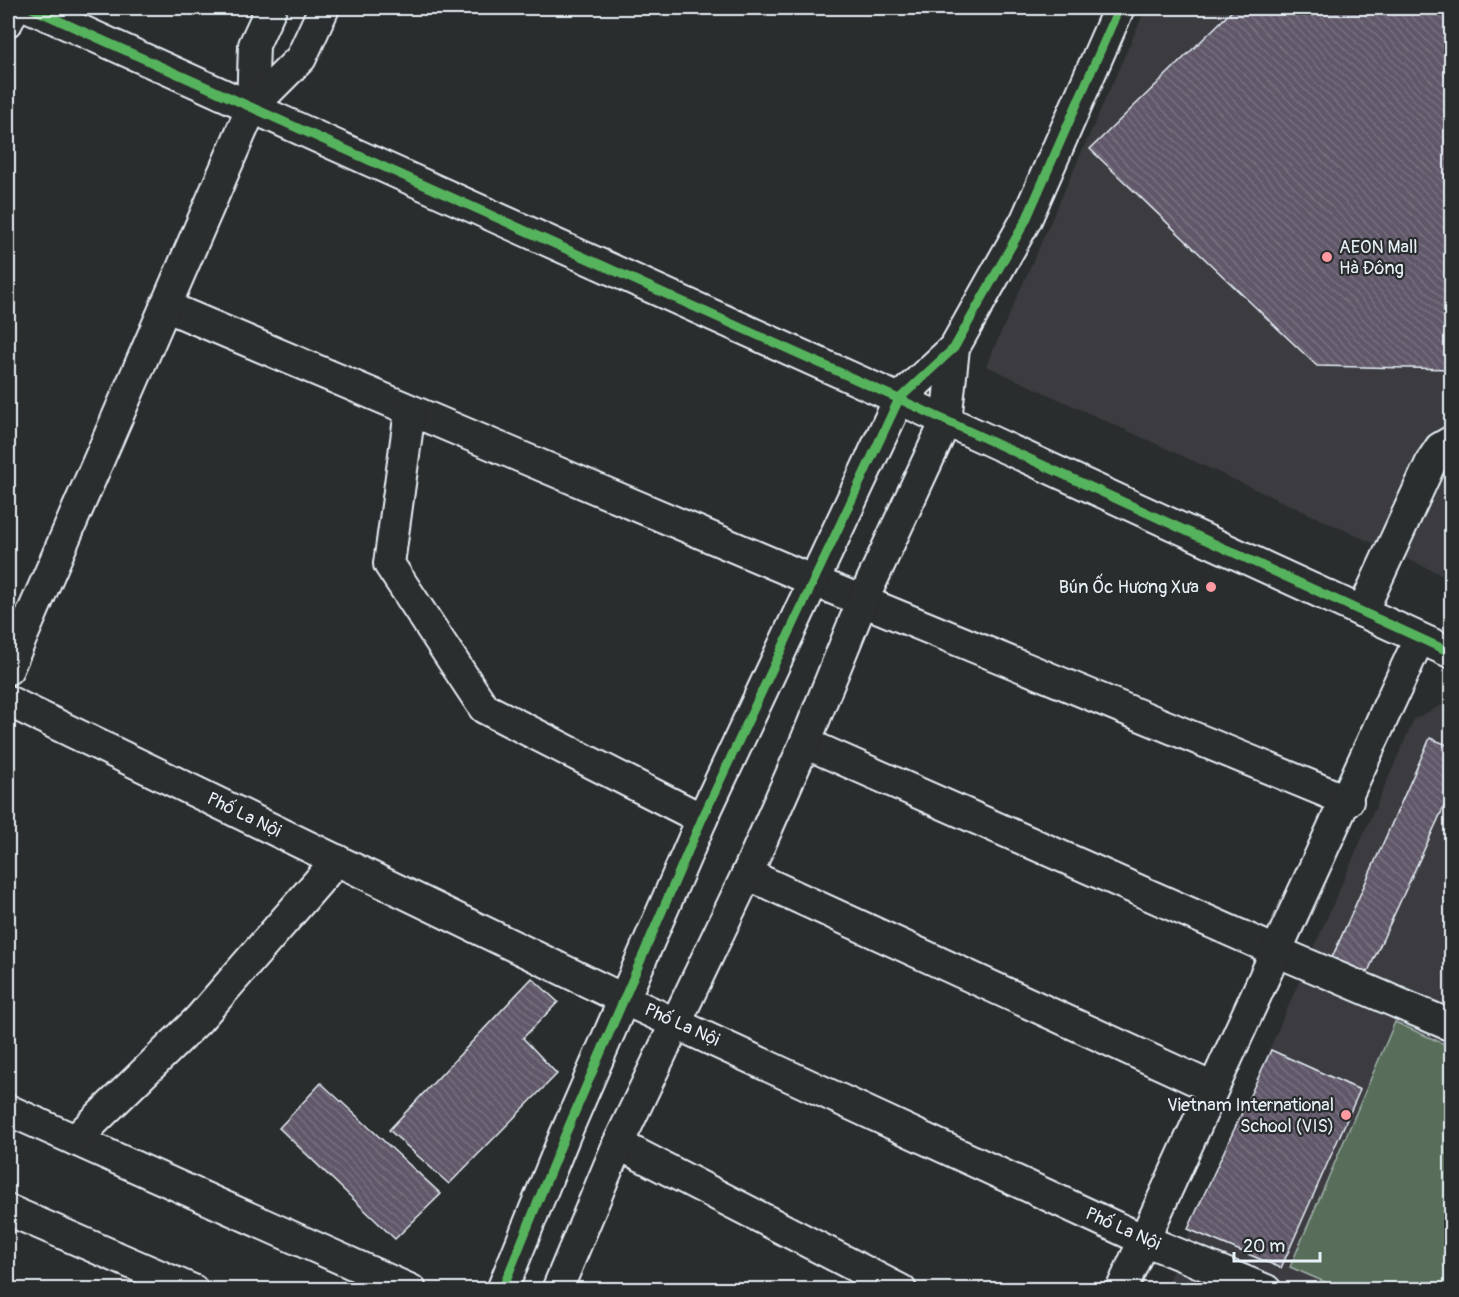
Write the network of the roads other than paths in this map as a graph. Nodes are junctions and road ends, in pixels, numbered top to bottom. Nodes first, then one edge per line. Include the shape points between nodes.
1 (14, 8) edge
2 (31, 8) edge
3 (271, 8) edge
4 (324, 8) edge
5 (1119, 8) edge
6 (8, 21) edge
7 (252, 107) junction
8 (165, 306) junction
9 (954, 348) junction
10 (899, 399) junction
11 (410, 411) junction
12 (946, 421) junction
13 (1446, 445) edge
14 (814, 582) junction
15 (862, 602) junction
16 (1362, 612) junction
17 (1419, 639) junction
18 (1452, 653) edge
19 (8, 669) edge
20 (8, 701) edge
21 (805, 743) junction
22 (1347, 801) junction
23 (702, 819) junction
24 (337, 860) junction
25 (747, 874) junction
26 (1276, 951) junction
27 (625, 1000) junction
28 (676, 1022) junction
29 (1452, 1026) edge
30 (1213, 1088) junction
31 (8, 1110) edge
32 (75, 1140) junction
33 (618, 1144) junction
34 (8, 1210) edge
35 (1144, 1240) junction
36 (566, 1286) edge
37 (193, 1290) edge
38 (411, 1290) edge
39 (502, 1290) edge
40 (901, 1290) edge
41 (1121, 1290) edge
42 (1266, 1290) edge

1 - 6 street
2 - 7 street
3 - 7 street via 254,45
4 - 7 street via 301,58
5 - 9 street via 1026,220
7 - 8 street
7 - 10 street
8 - 11 street
8 - 19 street
9 - 10 street
9 - 12 street
10 - 12 street
10 - 14 street
11 - 14 street
11 - 23 street via 389,564 484,708
12 - 15 street
12 - 16 street
13 - 16 street via 1407,512
14 - 15 street
14 - 23 street
15 - 21 street
15 - 22 street
16 - 17 street
17 - 18 street
17 - 22 street
20 - 24 street, Phố La Nội
21 - 25 street
21 - 26 street
22 - 26 street
23 - 27 street
24 - 27 street, Phố La Nội
24 - 32 street via 198,1020
25 - 28 street
25 - 30 street
26 - 29 street
26 - 30 street
27 - 28 street, Phố La Nội
27 - 39 street
28 - 33 street
28 - 35 street, Phố La Nội
30 - 35 street
31 - 32 street
32 - 38 street
33 - 36 street
33 - 40 street
34 - 37 street
35 - 41 street
35 - 42 street, Phố La Nội

